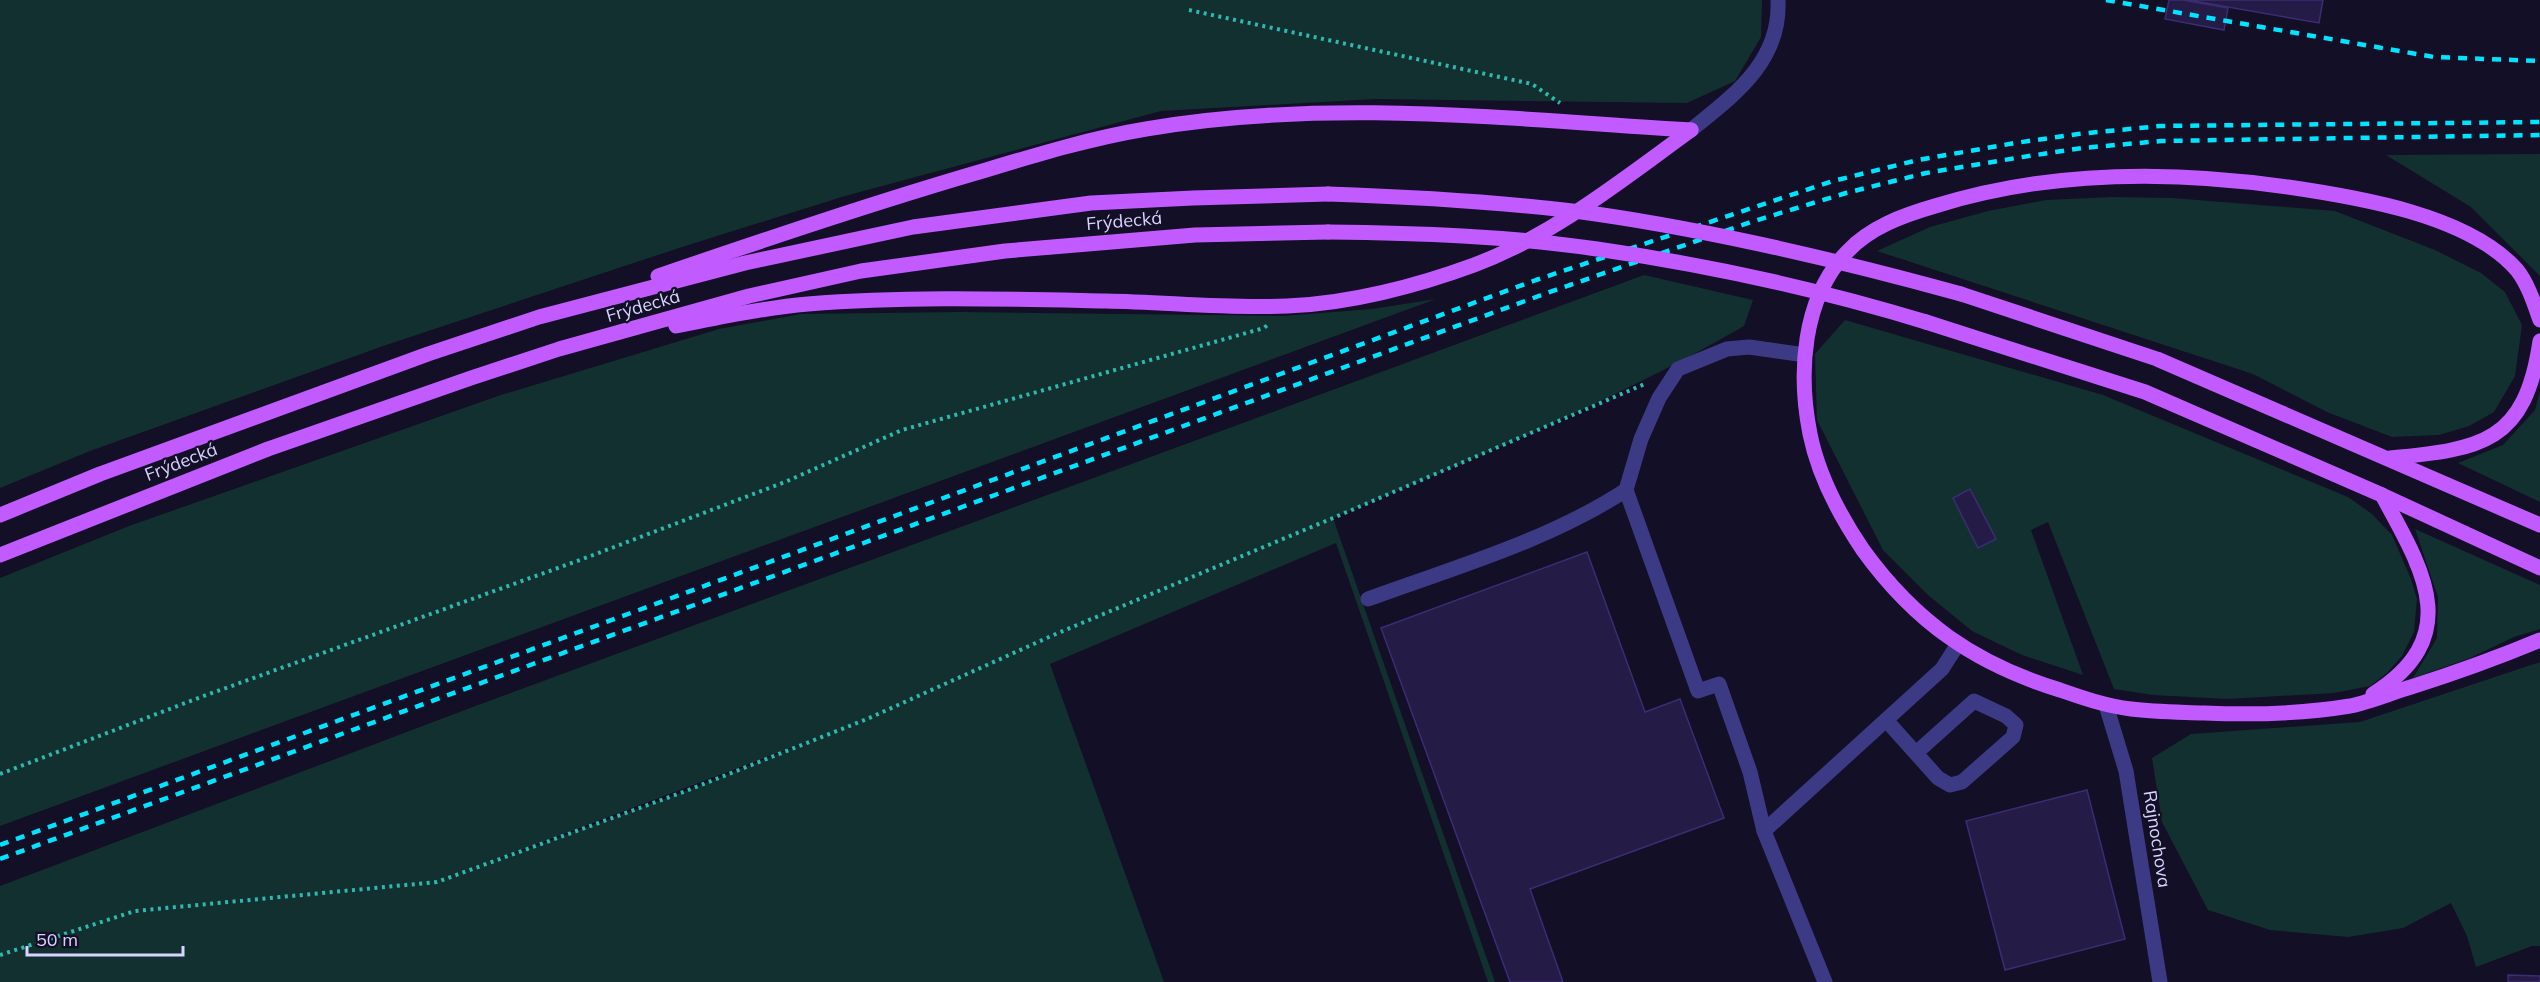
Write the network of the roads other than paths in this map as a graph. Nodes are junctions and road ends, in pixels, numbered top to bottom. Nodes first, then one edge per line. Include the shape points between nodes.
1 (1778, 0) edge
2 (1691, 130) junction
3 (539, 317) junction
4 (2540, 320) edge
5 (2540, 341) edge
6 (559, 349) junction
7 (1805, 355) junction
8 (2389, 458) junction
9 (1626, 490) junction
10 (2382, 495) junction
11 (0, 515) edge
12 (2540, 525) edge
13 (0, 555) edge
14 (2540, 568) edge
15 (1368, 599) dead end
16 (2540, 640) edge
17 (1958, 644) junction
18 (2106, 705) junction
19 (2356, 705) junction
20 (1886, 720) junction
21 (1916, 753) junction
22 (1764, 831) junction
23 (1825, 982) edge
24 (2160, 982) edge

1 - 2 street via 1776,31 1759,68 1738,92
2 - 3 main road via 1439,114 1333,113 1230,118 1144,129 1063,147 883,200
2 - 6 main road via 1530,240 1477,264 1425,281 1313,304 915,299 806,304
3 - 8 main road, Frýdecká, bridge via 745,263 913,227 1091,203 1328,194 1466,200 1597,214 1794,250 1961,294 2157,359
3 - 11 main road, Frýdecká via 319,393
4 - 7 main road via 2524,280 2508,262 2468,235 2408,211 2252,182 2090,177 1973,195 1903,216 1876,230 1849,249 1829,276 1812,317
5 - 8 main road via 2526,396 2512,420 2495,435 2447,452
6 - 10 main road, Frýdecká, bridge via 749,296 861,271 1005,251 1195,235 1328,232 1492,238 1596,249 1793,286 1926,322 2145,392
6 - 13 main road, Frýdecká via 268,449
7 - 9 street via 1749,347 1727,349 1678,369 1659,398 1641,439
7 - 17 main road via 1805,393 1812,441 1843,516 1892,587 1912,609
8 - 12 main road, Frýdecká
9 - 15 street via 1561,527
9 - 22 street via 1698,691 1719,684 1750,772
10 - 14 main road, Frýdecká
10 - 19 main road via 2418,564 2427,592 2428,618 2420,647 2410,664 2390,683
16 - 19 main road via 2482,664
17 - 18 main road via 2016,675
17 - 20 street via 1942,669
18 - 19 main road via 2247,714
18 - 24 street, Rajnochova via 2126,771
20 - 21 street
20 - 22 street
21 - 21 street via 1974,701 2016,725 2013,736 1958,784 1942,782
22 - 23 street

